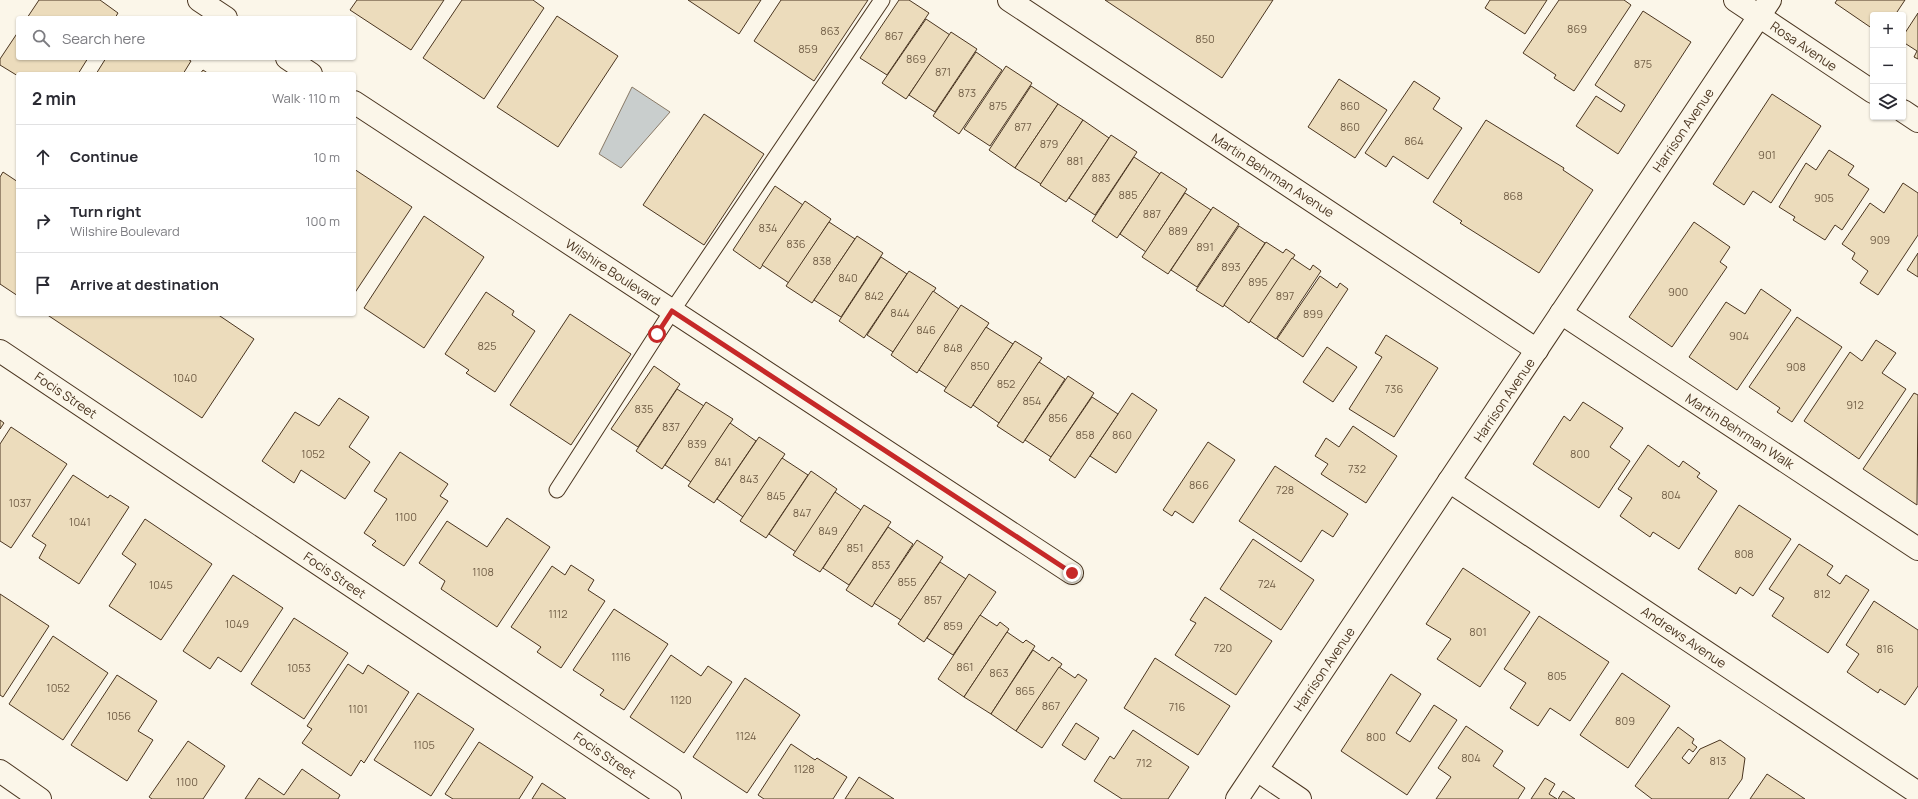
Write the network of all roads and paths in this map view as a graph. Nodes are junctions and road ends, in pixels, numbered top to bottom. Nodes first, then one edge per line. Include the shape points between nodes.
1 (199, 0) edge
2 (882, 0) edge
3 (1009, 0) edge
4 (1735, 0) edge
5 (1765, 8) edge
6 (223, 16) edge
7 (290, 60) edge
8 (309, 72) edge
9 (1870, 90) edge
10 (356, 103) edge
11 (1906, 114) edge
12 (1918, 121) edge
13 (672, 311) junction
14 (1561, 313) junction
15 (1537, 350) junction
16 (0, 351) edge
17 (1449, 481) junction
18 (558, 490) dead end
19 (1918, 549) edge
20 (1072, 573) dead end
21 (1257, 770) junction
22 (0, 771) edge
23 (1918, 793) edge
24 (40, 799) edge
25 (670, 799) edge
26 (1238, 799) edge
27 (1300, 799) edge

1 - 6 street
2 - 13 lane
3 - 15 street, Martin Behrman Avenue
4 - 5 street, Rosa Avenue
5 - 9 street, Rosa Avenue
5 - 14 street, Harrison Avenue
7 - 8 street
10 - 13 street, Wilshire Boulevard
11 - 12 street
13 - 18 lane
13 - 20 street, Wilshire Boulevard
14 - 15 street, Harrison Avenue
14 - 19 street, Martin Behrman Walk
15 - 17 street, Harrison Avenue
16 - 25 street, Focis Street
17 - 21 street, Harrison Avenue
17 - 23 street, Andrews Avenue
21 - 26 street, Harrison Avenue
21 - 27 street
22 - 24 street

